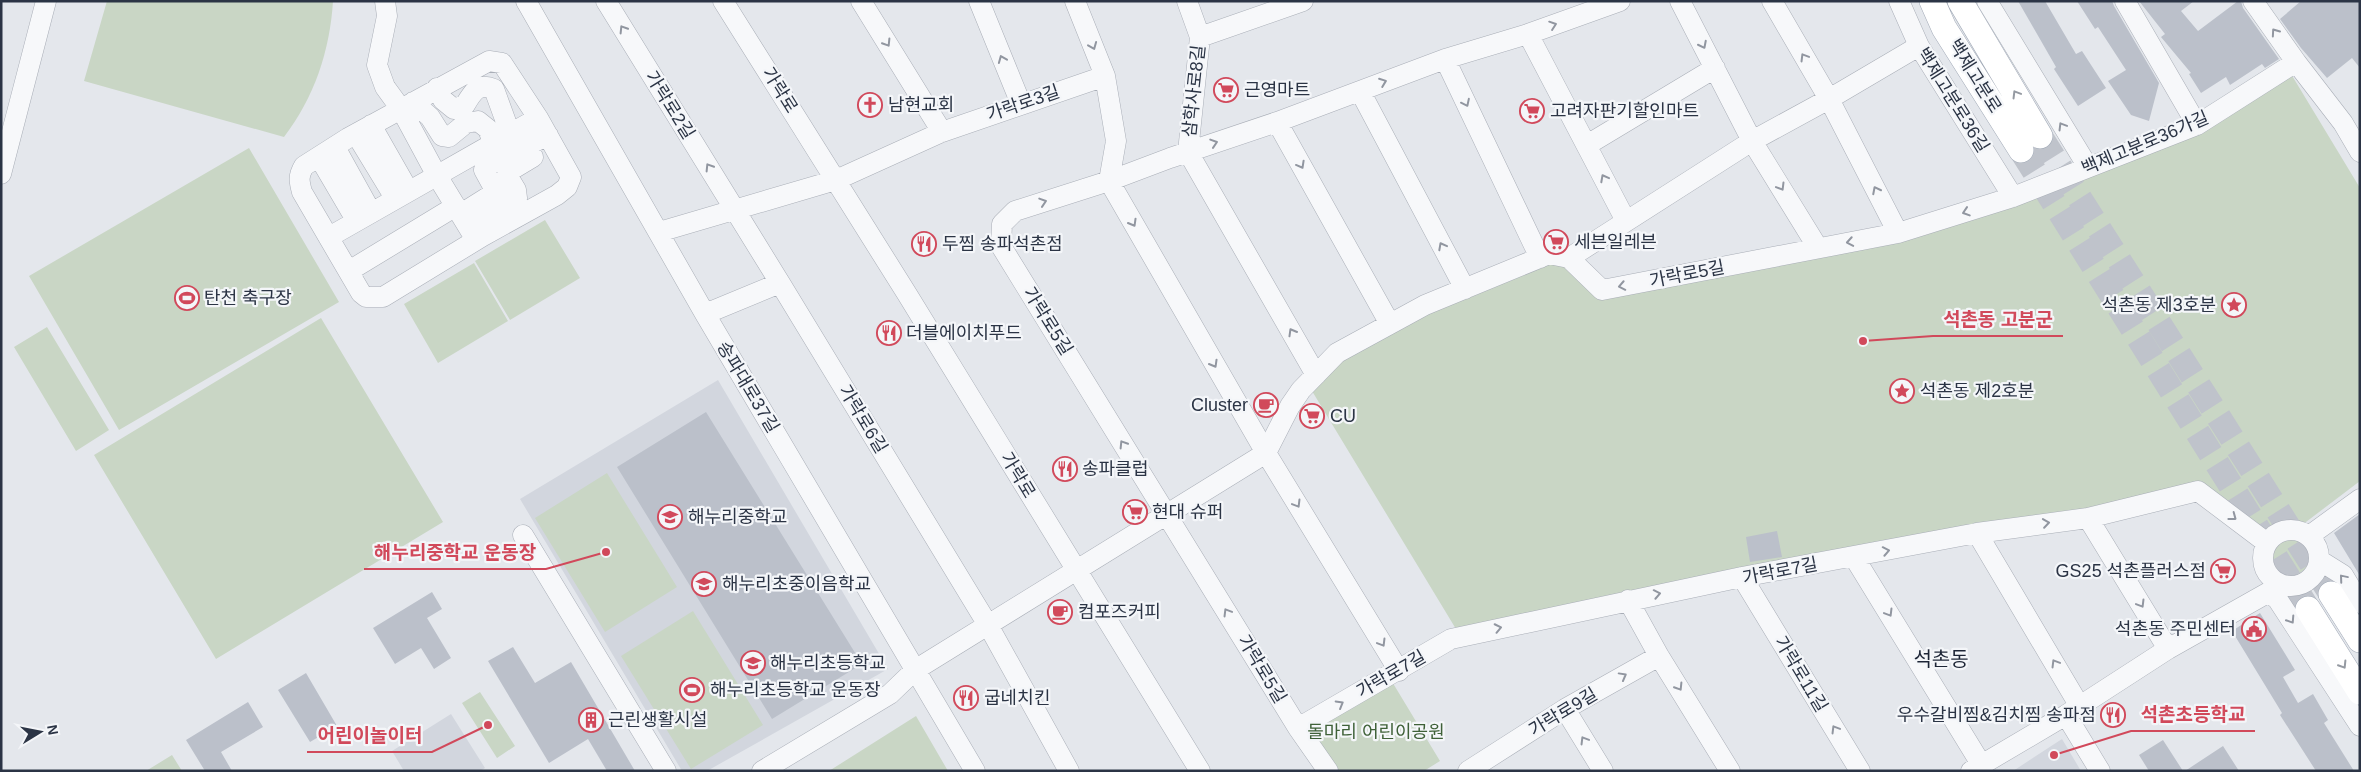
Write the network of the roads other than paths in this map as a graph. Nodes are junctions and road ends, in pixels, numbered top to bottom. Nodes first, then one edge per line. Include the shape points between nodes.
1 (46, 1) edge
2 (385, 1) edge
3 (526, 1) edge
4 (606, 1) edge
5 (723, 1) edge
6 (861, 1) edge
7 (979, 1) edge
8 (1075, 1) edge
9 (1188, 1) edge
10 (1620, 1) edge
11 (1680, 1) edge
12 (1772, 1) edge
13 (1899, 1) edge
14 (1932, 1) edge
15 (1960, 1) edge
16 (1987, 1) edge
17 (2125, 1) edge
18 (2253, 1) edge
19 (1301, 2) edge
20 (1528, 34) junction
21 (1200, 37) junction
22 (1919, 46) junction
23 (1445, 59) junction
24 (2296, 62) junction
25 (1715, 68) junction
26 (1105, 76) junction
27 (437, 88) junction
28 (1360, 91) junction
29 (1830, 99) junction
30 (1020, 104) junction
31 (407, 105) junction
32 (538, 118) junction
33 (1277, 122) junction
34 (2197, 125) junction
35 (364, 130) junction
36 (942, 132) junction
37 (502, 138) junction
38 (551, 140) junction
39 (1752, 140) junction
40 (1586, 145) junction
41 (327, 152) junction
42 (1188, 152) junction
43 (2360, 152) edge
44 (2088, 168) junction
45 (1, 174) edge
46 (365, 174) junction
47 (436, 174) junction
48 (836, 180) junction
49 (1109, 181) junction
50 (402, 194) junction
51 (2013, 197) junction
52 (734, 209) junction
53 (364, 216) junction
54 (1626, 221) junction
55 (465, 222) junction
56 (659, 232) junction
57 (1898, 233) junction
58 (329, 236) junction
59 (1818, 248) junction
60 (1540, 258) junction
61 (1569, 258) junction
62 (349, 271) junction
63 (780, 283) junction
64 (1465, 289) junction
65 (705, 314) junction
66 (1390, 324) junction
67 (1316, 375) junction
68 (1266, 453) junction
69 (2360, 499) edge
70 (1167, 514) junction
71 (2088, 518) junction
72 (1977, 533) junction
73 (523, 535) dead end
74 (2309, 536) junction
75 (2267, 543) junction
76 (1854, 557) junction
77 (2319, 560) junction
78 (1076, 571) junction
79 (1742, 577) junction
80 (2275, 588) junction
81 (2331, 594) tunnel mouth
82 (1628, 600) junction
83 (2360, 603) edge
84 (2308, 609) tunnel mouth
85 (988, 625) junction
86 (2360, 640) edge
87 (2168, 649) junction
88 (1659, 656) junction
89 (916, 670) junction
90 (1399, 671) junction
91 (2360, 692) edge
92 (1565, 708) junction
93 (2073, 710) junction
94 (2360, 726) edge
95 (1298, 728) junction
96 (1976, 768) edge
97 (1469, 770) edge
98 (666, 771) edge
99 (762, 771) edge
100 (975, 771) edge
101 (1069, 771) edge
102 (1200, 771) edge
103 (1328, 771) edge
104 (1603, 771) edge
105 (1730, 771) edge
106 (1860, 771) edge
107 (2100, 771) edge

1 - 45 street
2 - 31 street via 387,16 377,65 385,87
3 - 56 street, 송파대로37길
52 -> 4 street, 가락로2길
5 - 48 street, 가락로
6 -> 36 street
30 -> 7 street
8 -> 26 street
9 - 21 street, 삼학사로8길
20 -> 10 street, 가락로5길
11 -> 25 street
29 -> 12 street
13 - 22 street, 백제고분로36길
14 -> 15 main road, 백제고분로 via 1944,28 2031,143
44 -> 16 street
17 - 34 street
24 -> 18 street
19 - 21 street
20 - 23 street, 가락로5길
20 - 40 street
21 - 42 street, 삼학사로8길
22 - 29 street
22 - 51 street, 백제고분로36길
28 -> 23 street, 가락로5길
23 -> 60 street
24 - 34 street, 백제고분로36가길
24 - 43 street via 2343,123
25 - 39 street
25 - 40 street
26 - 30 street, 가락로3길
26 - 49 street via 1116,141
27 - 31 street
27 - 32 street via 488,61 496,61 508,71
27 - 37 street via 442,100 454,109 465,106 474,90 488,86 494,89
28 - 33 street, 가락로5길
64 -> 28 street
29 - 39 street
57 -> 29 street
30 - 36 street, 가락로3길
31 - 35 street
31 - 37 street via 430,117 442,136 449,137 466,123 478,121
31 - 47 street
32 - 37 street
32 - 38 street
42 -> 33 street, 가락로5길
33 -> 66 street
34 - 44 street, 백제고분로36가길
35 - 41 street
35 - 46 street
35 - 50 street via 399,160
36 - 48 street, 가락로3길
37 - 47 street
38 - 55 street via 508,172 517,198
38 - 55 street via 571,177 567,187 557,195
39 - 54 street
39 -> 59 street
54 -> 40 street
41 - 46 street
41 - 53 street via 327,187
41 - 58 street via 304,166 298,181
42 - 49 street, 가락로5길
67 -> 42 street
44 - 51 street, 백제고분로36가길
46 - 50 street
46 - 53 street
47 - 50 street
47 - 55 street
48 - 52 street
48 - 78 street, 가락로
49 -> 68 street
70 -> 49 street, 가락로5길 via 1002,246 1002,224 1015,211
50 - 53 street
51 -> 57 street, 가락로5길
52 - 56 street
52 - 63 street, 가락로2길
53 - 58 street
54 - 61 street
55 - 62 street
55 - 62 street via 382,297 366,297
56 - 65 street, 송파대로37길
57 -> 59 street, 가락로5길
58 - 62 street
59 -> 61 street, 가락로5길 via 1602,290
60 - 61 street via 1549,254
60 - 64 street
63 - 65 street
63 - 85 street, 가락로6길
64 - 66 street
65 - 89 street, 송파대로37길
66 - 67 street via 1337,353
67 - 68 street via 1290,406
68 - 70 street
68 -> 90 street
69 - 74 street
70 - 78 street
95 -> 70 street, 가락로5길
72 -> 71 street, 가락로7길
71 -> 75 street, 가락로7길 via 2198,491
71 -> 87 street
76 -> 72 street, 가락로7길
93 -> 72 street
73 - 98 street
74 - 75 street via 2291,529 2282,531
74 - 77 street via 2315,543
75 - 80 street via 2264,562
76 - 79 street, 가락로7길
76 -> 96 street
77 - 80 street via 2317,569 2306,582
83 -> 77 street via 2343,575
78 - 85 street
78 - 102 street, 가락로
82 -> 79 street, 가락로7길
106 -> 79 street, 가락로11길
80 - 87 street
80 -> 94 street via 2278,600
81 - 86 main road
82 - 88 street
90 -> 82 street, 가락로7길 via 1451,639
84 -> 91 main road
85 - 89 street
85 - 101 street, 가락로6길
87 - 93 street
92 -> 88 street, 가락로9길
88 -> 105 street
89 - 99 street via 890,694
89 - 100 street, 송파대로37길
95 -> 90 street, 가락로7길
92 - 97 street, 가락로9길
104 -> 92 street
93 - 96 street
93 - 107 street
95 - 103 street, 가락로5길

